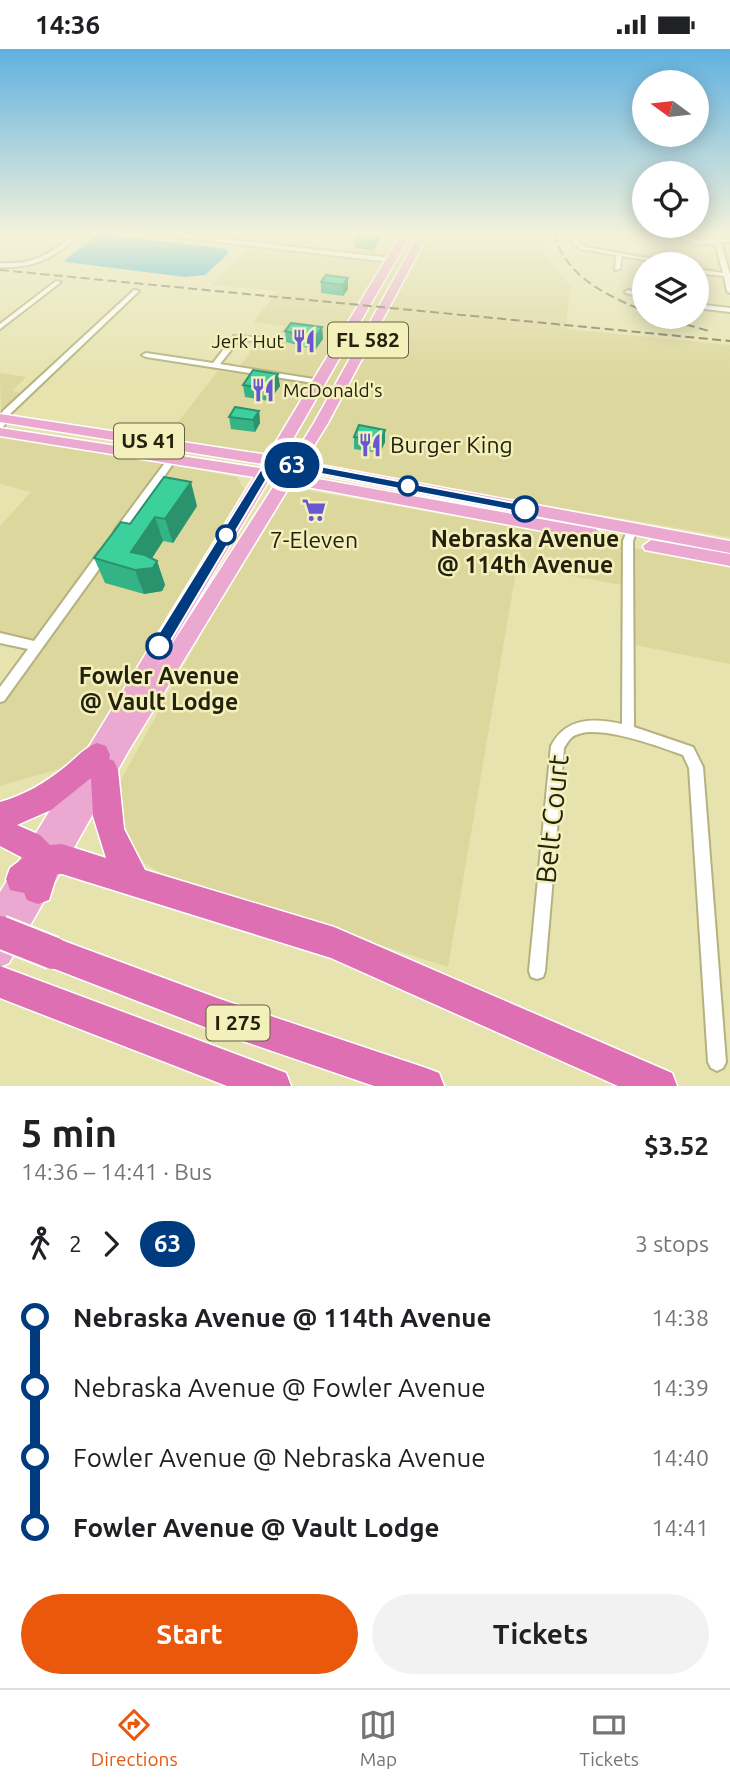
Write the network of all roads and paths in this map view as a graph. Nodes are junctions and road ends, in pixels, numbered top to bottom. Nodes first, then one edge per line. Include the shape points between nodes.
1 (58, 282) dead end
2 (378, 282) edge
3 (398, 282) edge
4 (136, 291) dead end
5 (628, 292) dead end
6 (632, 293) edge
7 (709, 308) edge
8 (730, 310) edge
9 (360, 312) junction
10 (0, 327) edge
11 (270, 340) dead end
12 (363, 349) junction
13 (337, 353) junction
14 (146, 355) dead end
15 (215, 366) junction
16 (320, 382) junction
17 (340, 391) junction
18 (1, 424) edge
19 (283, 443) junction
20 (173, 458) junction
21 (237, 462) junction
22 (268, 468) junction
23 (292, 472) junction
24 (250, 495) junction
25 (512, 506) junction
26 (436, 507) junction
27 (630, 536) junction
28 (115, 538) edge
29 (730, 547) edge
30 (107, 550) edge
31 (730, 560) edge
32 (0, 638) edge
33 (37, 646) junction
34 (0, 697) edge
35 (628, 730) junction
36 (101, 763) junction
37 (0, 816) edge
38 (0, 832) edge
39 (46, 857) junction
40 (135, 881) junction
41 (29, 884) junction
42 (0, 916) edge
43 (0, 932) edge
44 (0, 954) edge
45 (537, 971) dead end
46 (0, 982) edge
47 (718, 1062) dead end
48 (273, 1086) edge
49 (426, 1086) edge
50 (659, 1086) edge

1 - 10 street
2 - 9 main road, FL 582
3 - 12 main road, FL 582
4 - 18 street via 6,413
5 - 6 street
7 - 8 street
9 - 12 main road via 366,319 355,341
9 - 13 main road, FL 582
11 - 15 street via 237,338
12 - 17 main road, FL 582
13 - 16 main road, FL 582
13 - 17 main road via 346,357 335,381
14 - 15 street
15 - 16 street
16 - 19 main road, FL 582
17 - 23 main road, FL 582
18 - 20 main road, US 41
18 - 21 main road, US 41
19 - 21 main road
19 - 22 main road, FL 582
20 - 21 main road, US 41
20 - 28 street
21 - 22 main road, US 41
21 - 24 main road
22 - 23 main road, US 41
22 - 24 main road, FL 582
23 - 25 main road, US 41
23 - 26 main road, US 41
23 - 36 main road, FL 582
24 - 36 main road, FL 582
25 - 26 main road via 448,503
25 - 27 main road, US 41
26 - 27 main road, US 41
27 - 29 main road, US 41
27 - 31 main road, US 41
27 - 35 street
30 - 33 street
32 - 33 street
33 - 34 street
35 - 45 street, Belt Court via 582,727 561,736
35 - 47 street via 688,751 696,767
36 - 37 highway via 48,797
36 - 39 main road, FL 582
36 - 40 highway via 109,832
38 - 39 highway
39 - 40 highway
39 - 41 highway via 44,869
40 - 50 highway via 334,943
41 - 42 main road
41 - 44 main road
43 - 49 highway, I 275, bridge via 220,1016
46 - 48 highway, I 275

